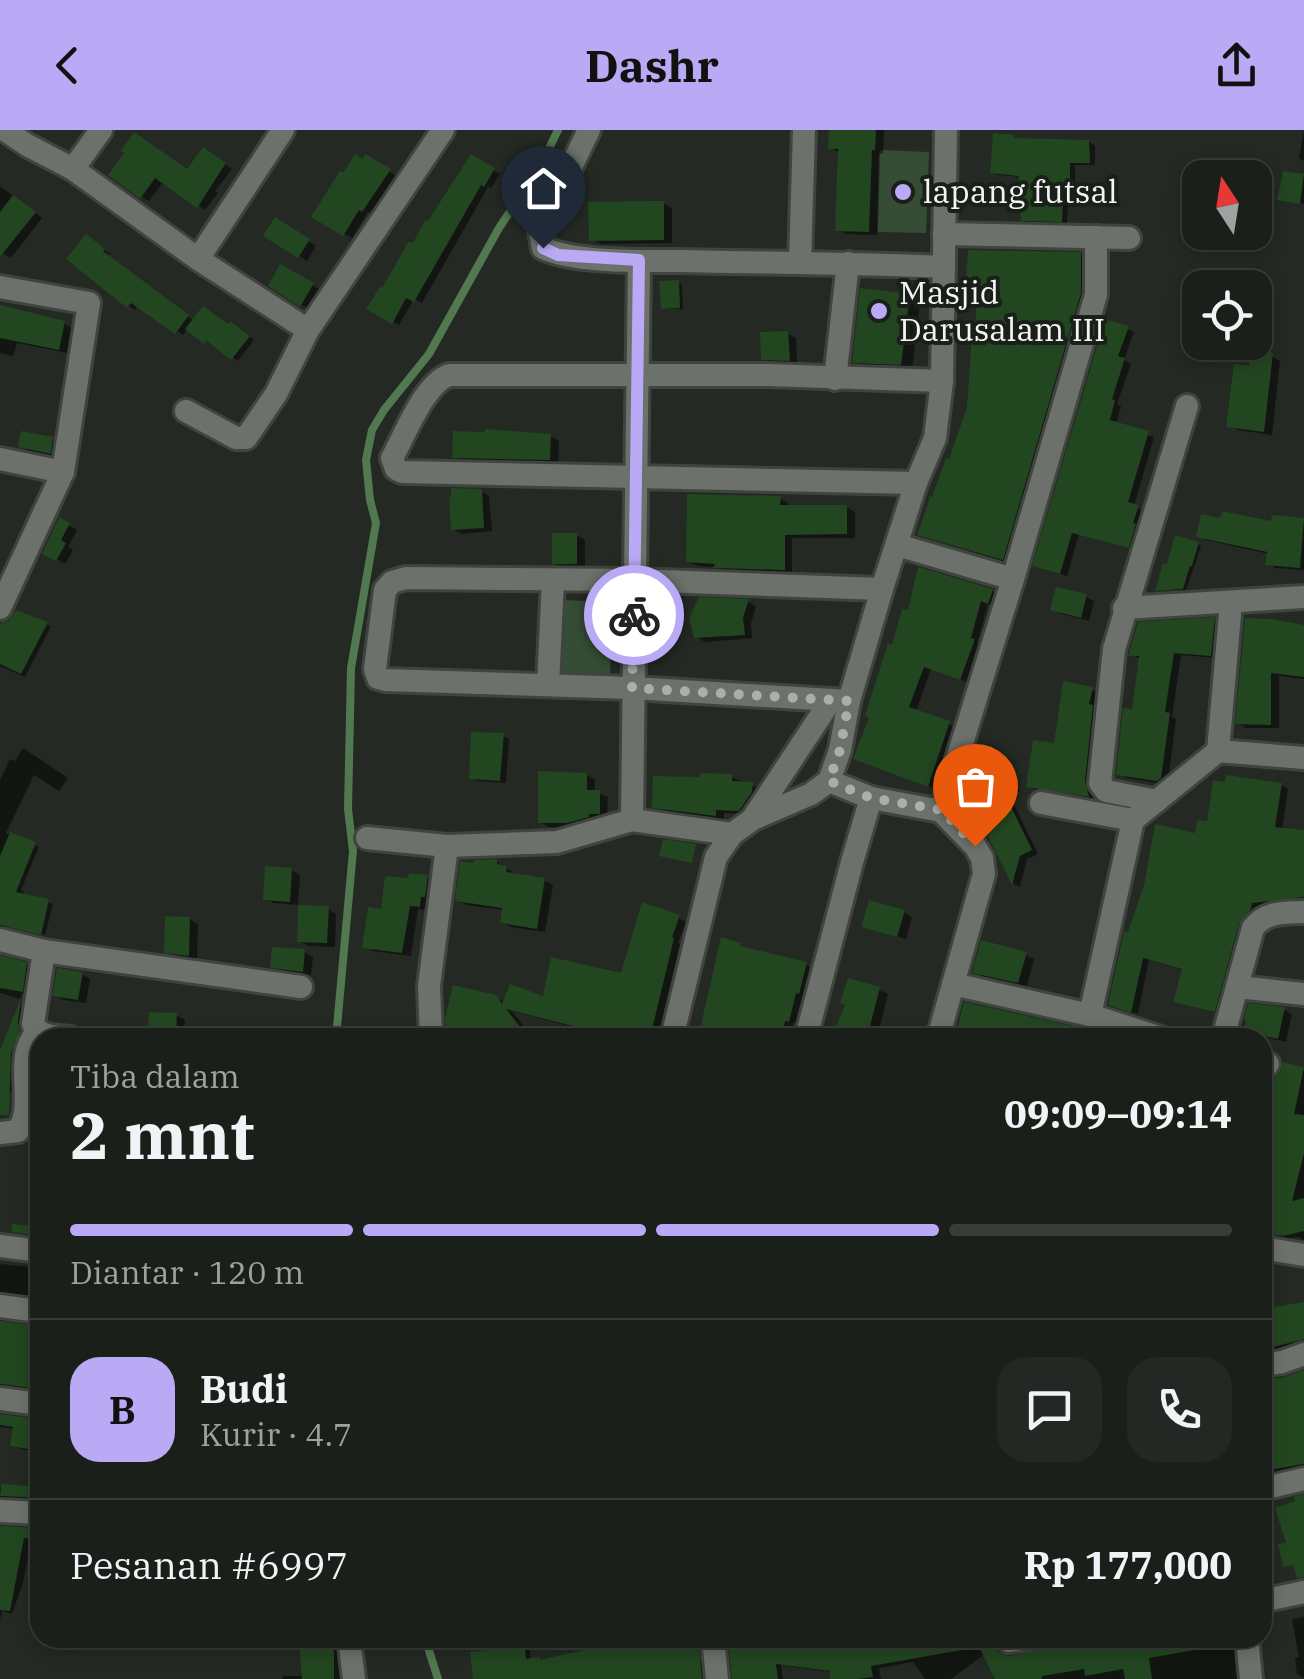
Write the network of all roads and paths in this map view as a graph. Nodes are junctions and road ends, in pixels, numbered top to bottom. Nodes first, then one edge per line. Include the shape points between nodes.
1 (5, 130) edge
2 (101, 130) edge
3 (283, 130) edge
4 (444, 130) edge
5 (588, 130) edge
6 (804, 130) edge
7 (946, 130) edge
8 (74, 170) junction
9 (944, 234) junction
10 (1096, 237) junction
11 (1129, 238) dead end
12 (198, 259) junction
13 (639, 260) junction
14 (848, 262) junction
15 (800, 263) junction
16 (944, 267) junction
17 (0, 287) edge
18 (308, 330) junction
19 (636, 376) junction
20 (835, 379) junction
21 (942, 381) junction
22 (1187, 406) dead end
23 (186, 411) dead end
24 (0, 459) edge
25 (63, 472) junction
26 (636, 477) junction
27 (916, 483) junction
28 (897, 545) junction
29 (1013, 579) junction
30 (552, 580) junction
31 (634, 580) junction
32 (882, 589) junction
33 (1304, 597) edge
34 (1231, 603) junction
35 (0, 608) edge
36 (1124, 608) junction
37 (548, 686) junction
38 (632, 688) junction
39 (840, 700) junction
40 (1218, 752) junction
41 (1304, 758) edge
42 (829, 781) junction
43 (871, 798) junction
44 (1157, 801) junction
45 (1041, 803) dead end
46 (942, 810) junction
47 (753, 819) junction
48 (632, 820) junction
49 (1133, 820) junction
50 (732, 834) junction
51 (367, 838) dead end
52 (447, 846) junction
53 (1304, 912) edge
54 (0, 940) edge
55 (44, 951) junction
56 (953, 984) junction
57 (1237, 986) junction
58 (301, 987) dead end
59 (1304, 994) edge
60 (1090, 1015) junction
61 (35, 1028) edge
62 (431, 1028) edge
63 (674, 1028) edge
64 (809, 1028) edge
65 (941, 1028) edge
66 (1130, 1028) edge
67 (1226, 1028) edge
68 (30, 1043) edge
69 (0, 1132) edge
70 (0, 1246) edge
71 (30, 1250) edge
72 (1272, 1250) edge
73 (1304, 1255) edge
74 (0, 1306) edge
75 (30, 1310) edge
76 (1304, 1354) edge
77 (1272, 1363) edge
78 (0, 1399) edge
79 (30, 1403) edge
80 (1304, 1479) edge
81 (1272, 1487) edge
82 (0, 1511) edge
83 (30, 1512) edge
84 (1304, 1592) edge
85 (1272, 1598) edge
86 (350, 1648) edge
87 (713, 1648) edge
88 (1249, 1648) edge
89 (354, 1679) edge
90 (717, 1679) edge
91 (1251, 1679) edge

1 - 8 street
2 - 8 street
3 - 12 street
4 - 18 street
5 - 13 street via 540,232 543,248 558,255
6 - 15 street
7 - 9 street
8 - 12 street
9 - 10 street
9 - 16 street
10 - 11 street
10 - 29 street via 1096,295
12 - 18 street
13 - 15 street
13 - 19 street
14 - 15 street
14 - 16 street
14 - 20 street
16 - 21 street
17 - 25 street via 89,303
18 - 23 street via 246,438
19 - 20 street
19 - 26 street
19 - 26 street via 449,374 430,389 392,458 402,472
20 - 21 street
21 - 27 street via 934,438
22 - 36 street
24 - 25 street
25 - 35 street
26 - 27 street
26 - 31 street
27 - 28 street
28 - 29 street
28 - 32 street
29 - 46 street
30 - 31 street
30 - 37 street
30 - 37 street via 392,582 385,590 375,669 385,680
31 - 32 street
31 - 38 street
32 - 39 street
33 - 34 street
34 - 36 street
34 - 40 street
36 - 44 street via 1100,782 1106,791
37 - 38 street
38 - 39 street
38 - 48 street
39 - 42 street via 840,750
39 - 47 street
40 - 41 street
40 - 44 street
42 - 43 street
42 - 47 street
43 - 46 street
43 - 64 street
44 - 49 street
45 - 49 street
46 - 56 street via 975,846 984,874
47 - 50 street
48 - 50 street
48 - 52 street via 557,842
49 - 60 street
50 - 63 street via 716,857
51 - 52 street
52 - 62 street via 429,986
53 - 57 street via 1261,917
54 - 55 street
55 - 58 street
55 - 61 street
56 - 60 street
56 - 65 street
57 - 59 street
57 - 67 street
60 - 66 street
68 - 69 street via 24,1122 18,1131
70 - 71 street
72 - 73 street
74 - 75 street
76 - 77 street
78 - 79 street
80 - 81 street
82 - 83 street
84 - 85 street
86 - 89 street
87 - 90 street
88 - 91 street

